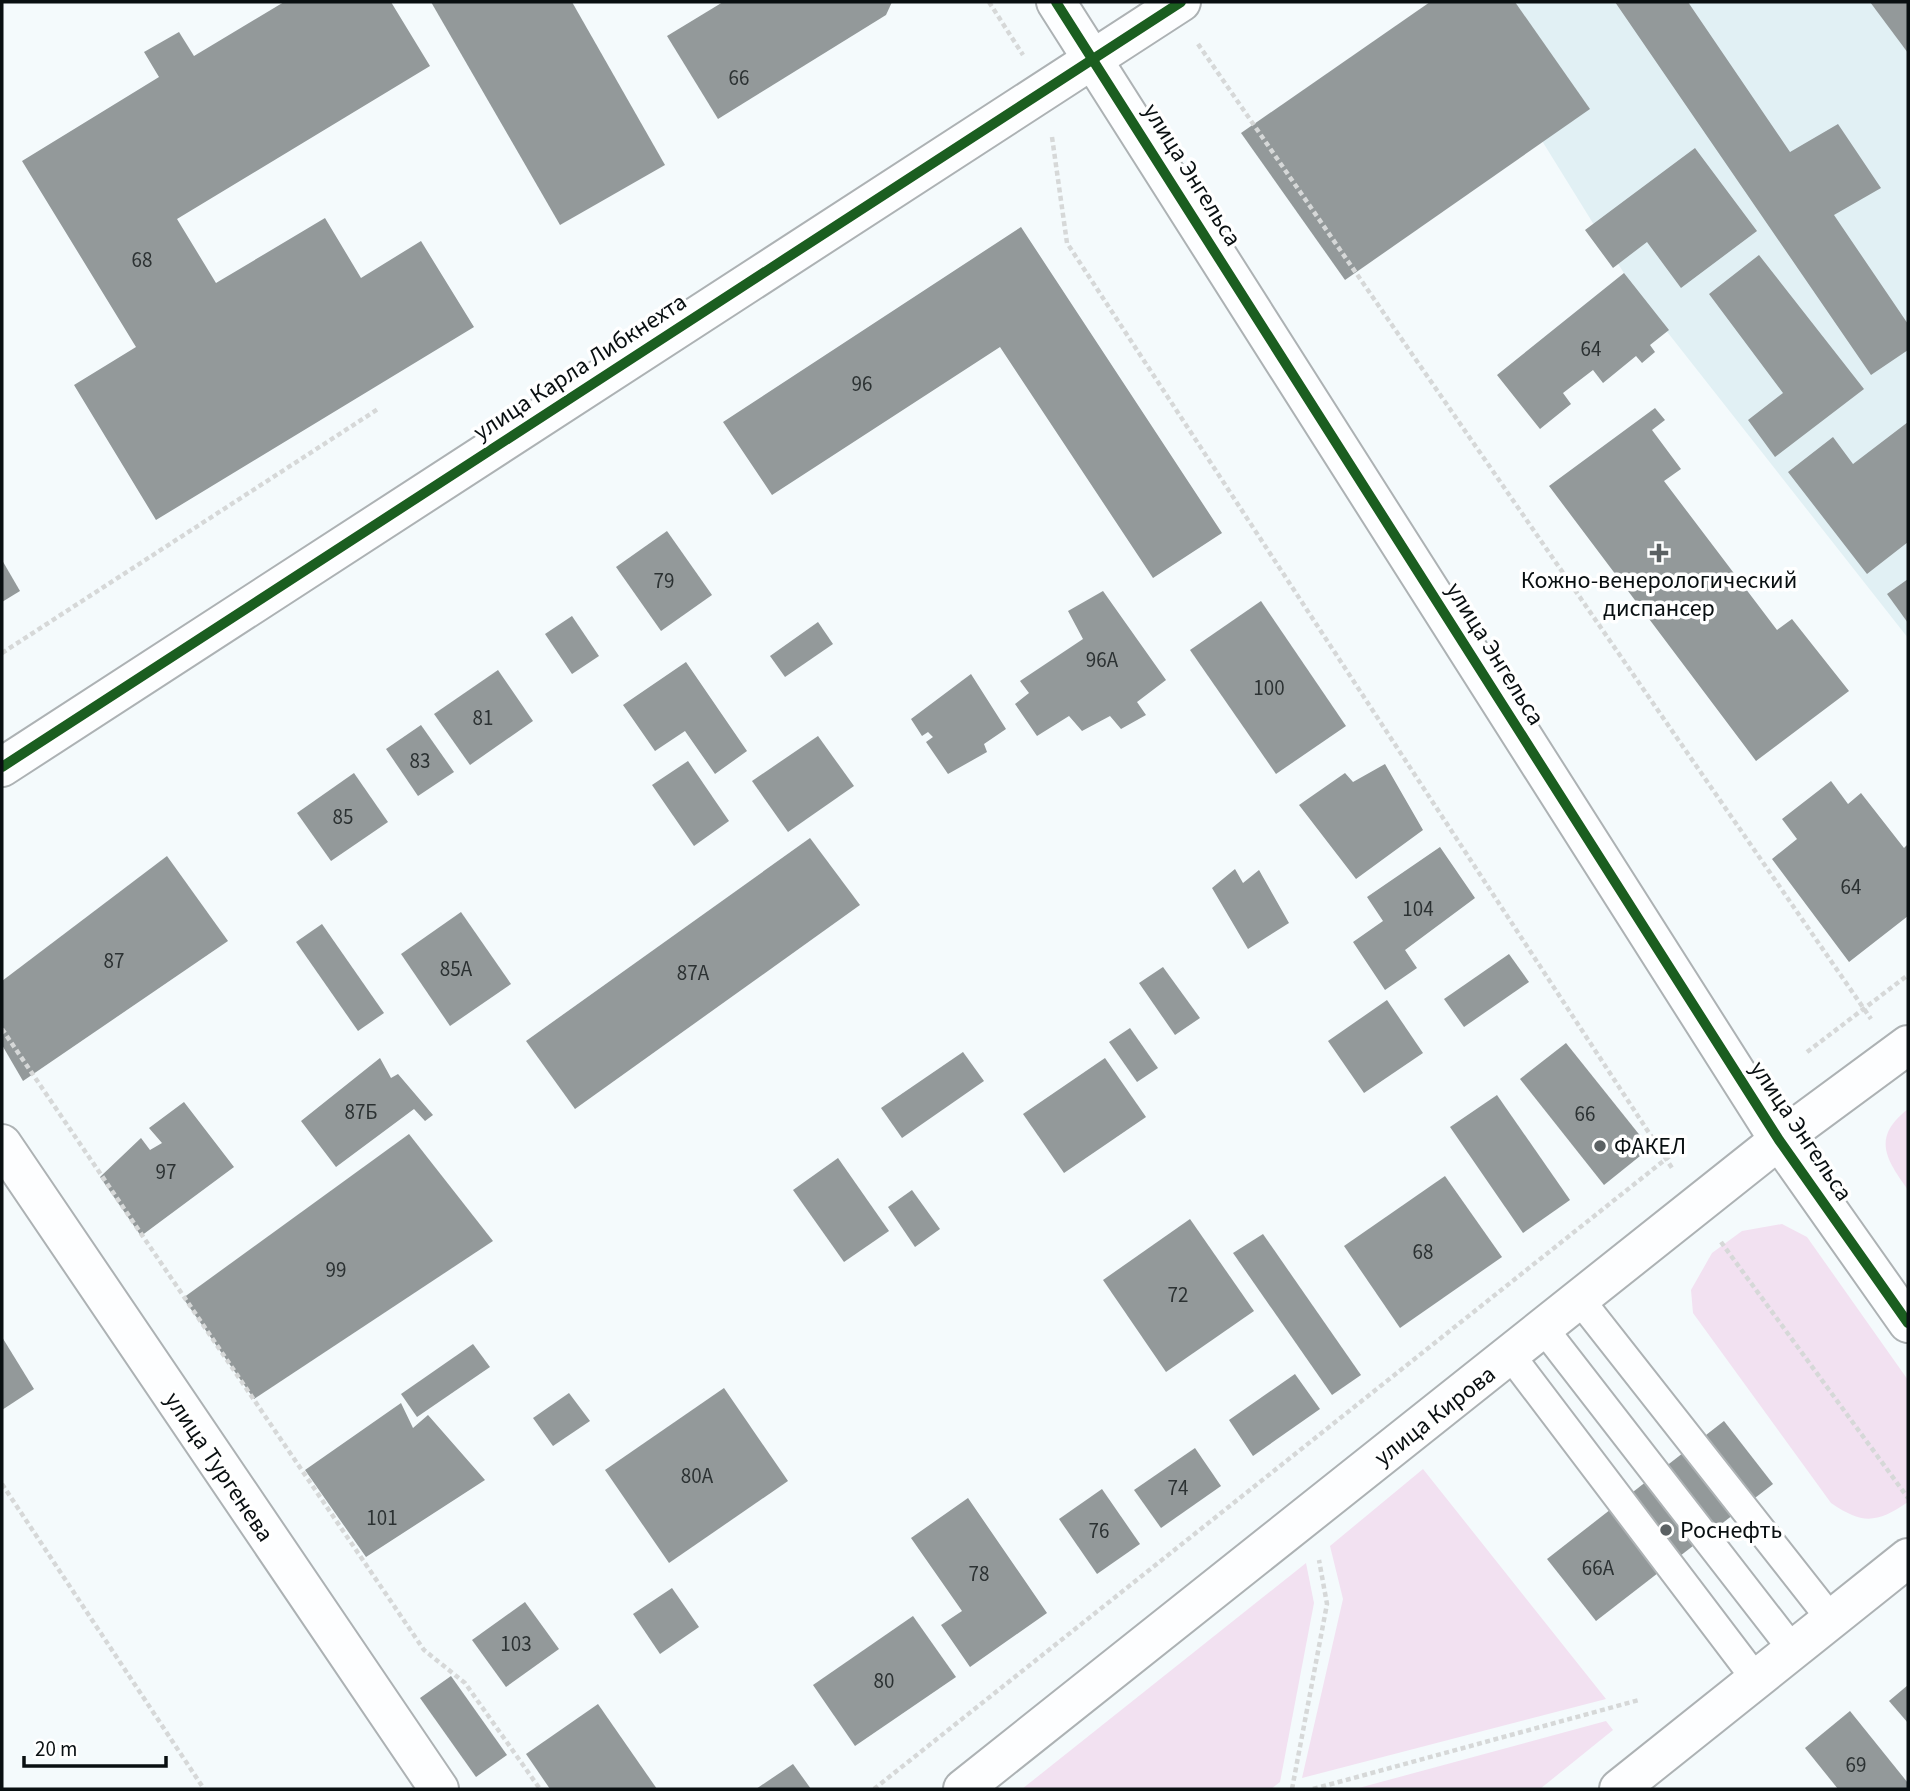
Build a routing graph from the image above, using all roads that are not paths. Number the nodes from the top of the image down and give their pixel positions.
1 (1056, 2) edge
2 (1177, 4) edge
3 (1093, 59) junction
4 (2, 767) edge
5 (1893, 1037) edge
6 (1779, 1140) junction
7 (2, 1144) edge
8 (1580, 1300) junction
9 (1908, 1323) edge
10 (1544, 1329) junction
11 (1511, 1356) junction
12 (1908, 1558) edge
13 (1831, 1619) junction
14 (1793, 1650) junction
15 (1756, 1679) junction
16 (439, 1789) edge
17 (963, 1789) edge
18 (1619, 1789) edge

1 - 3 street, улица Энгельса
2 - 3 street, улица Карла Либкнехта
3 - 4 street, улица Карла Либкнехта
3 - 6 street, улица Энгельса
5 - 6 street, улица Кирова
6 - 8 street, улица Кирова
6 - 9 street, улица Энгельса
7 - 16 street, улица Тургенева
8 - 10 street, улица Кирова
8 - 13 lane
10 - 11 street, улица Кирова
10 - 14 lane
11 - 15 lane
11 - 17 street, улица Кирова
12 - 13 street
13 - 14 street
14 - 15 street
15 - 18 street

